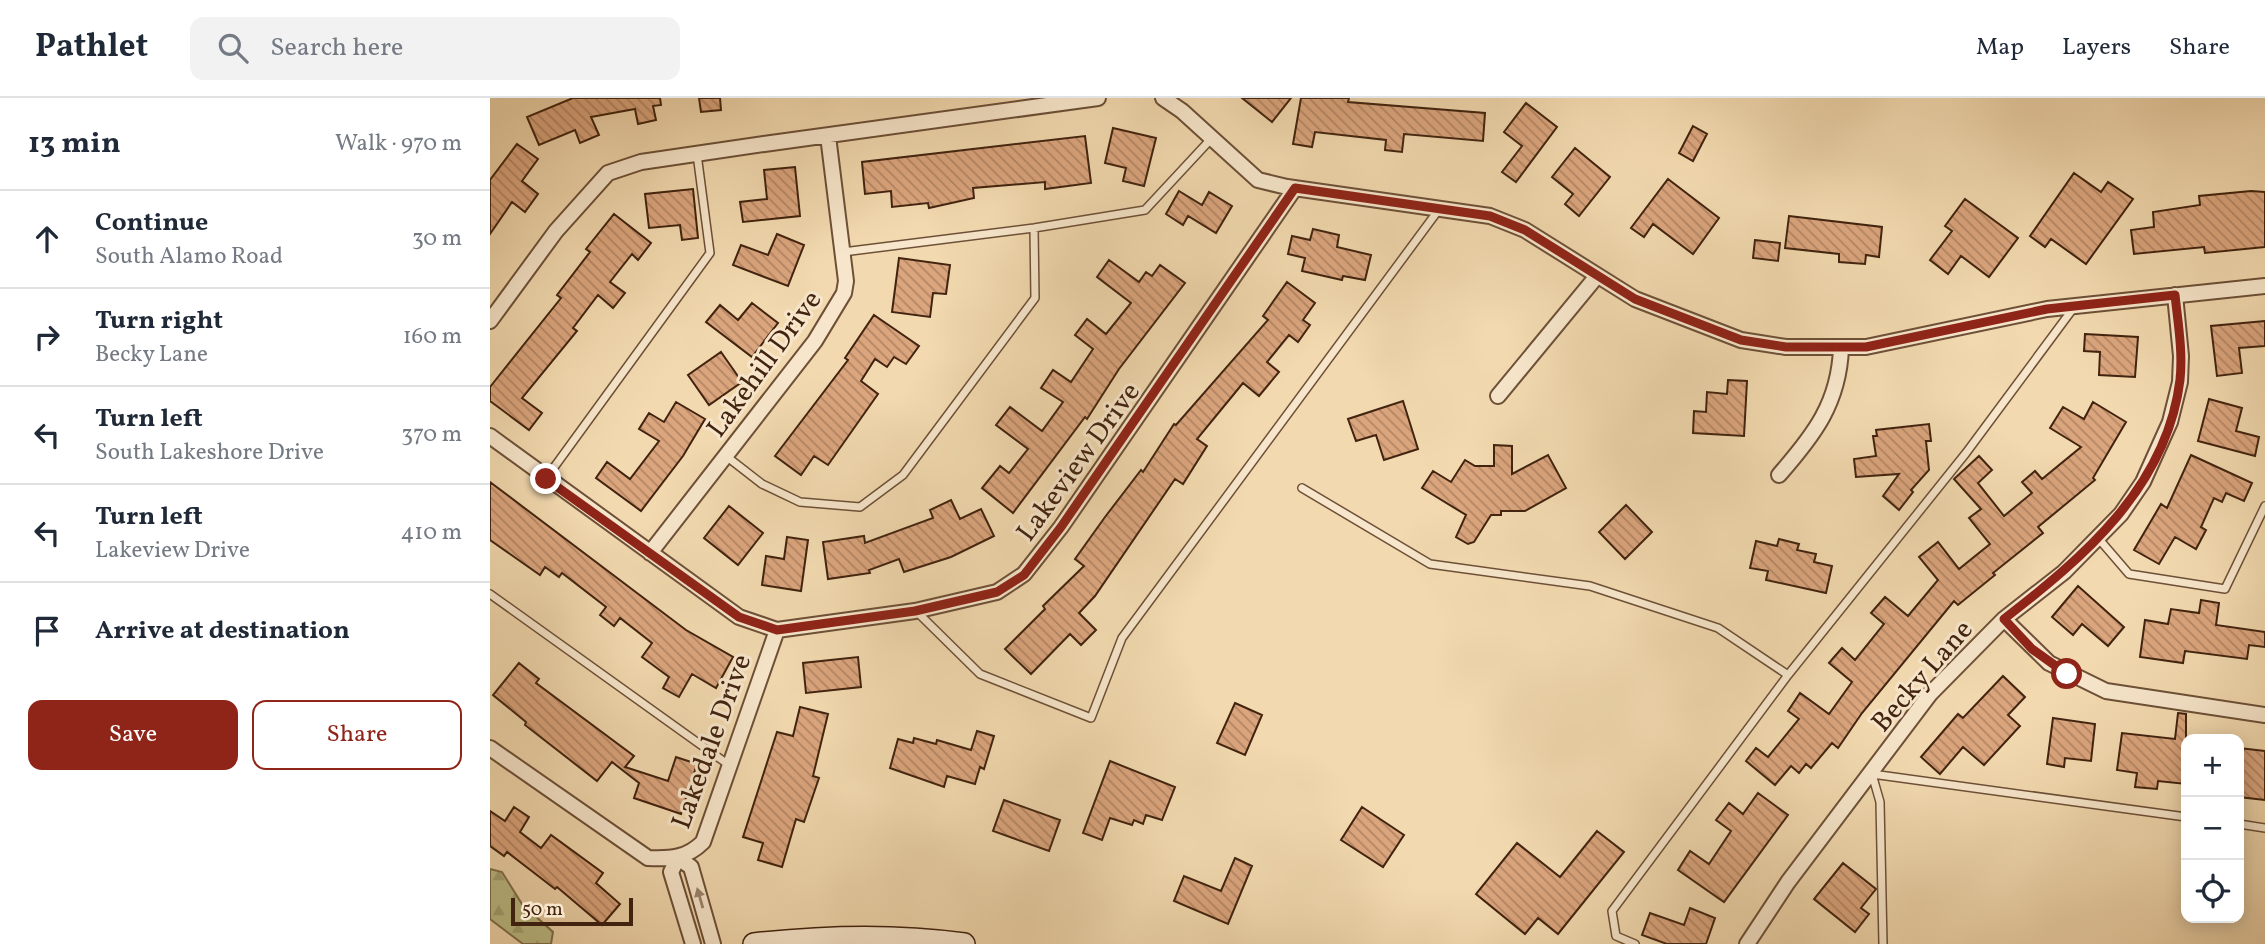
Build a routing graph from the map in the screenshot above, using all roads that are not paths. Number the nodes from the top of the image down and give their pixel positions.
1 (1098, 98) edge
2 (1163, 98) edge
3 (828, 136) junction
4 (1211, 139) junction
5 (697, 154) junction
6 (1295, 188) junction
7 (1440, 208) junction
8 (1034, 228) junction
9 (842, 252) junction
10 (1597, 276) junction
11 (2265, 286) edge
12 (2175, 295) junction
13 (2075, 306) junction
14 (490, 321) edge
15 (1841, 348) junction
16 (1498, 396) dead end
17 (490, 436) edge
18 (726, 456) junction
19 (1779, 475) dead end
20 (546, 479) junction
21 (1302, 488) dead end
22 (2265, 506) edge
23 (2098, 537) junction
24 (650, 553) junction
25 (490, 594) edge
26 (915, 611) junction
27 (2004, 619) junction
28 (777, 630) junction
29 (1788, 675) junction
30 (2265, 715) edge
31 (490, 748) edge
32 (730, 766) junction
33 (1872, 774) junction
34 (2181, 816) edge
35 (2244, 825) edge
36 (2265, 828) edge
37 (678, 858) junction
38 (937, 942) edge
39 (693, 944) edge
40 (713, 944) edge
41 (754, 944) edge
42 (964, 944) edge
43 (1636, 944) edge
44 (1747, 944) edge
45 (1883, 944) edge

1 - 3 street
2 - 4 street
3 - 5 street
3 - 9 street, Lakehill Drive
4 - 6 street
4 - 8 lane
5 - 14 street
5 - 20 lane
6 - 7 street
6 - 26 street, Lakeview Drive
7 - 10 street
7 - 26 lane
8 - 9 lane
8 - 18 lane
9 - 18 street, Lakehill Drive
10 - 15 street
10 - 16 street
11 - 12 street
12 - 13 street
12 - 23 street, Becky Lane
13 - 15 street
13 - 29 lane
15 - 19 street
17 - 20 street, Lakeview Drive
18 - 24 street, Lakehill Drive
20 - 24 street, Lakeview Drive
21 - 29 lane
22 - 23 lane
23 - 27 street, Becky Lane
24 - 28 street, Lakeview Drive
25 - 32 lane
26 - 28 street, Lakeview Drive
27 - 30 street
27 - 33 street, Becky Lane
28 - 32 street, Lakedale Drive
29 - 43 lane
31 - 37 street
32 - 37 street, Lakedale Drive
33 - 34 lane
33 - 44 street, Becky Lane
33 - 45 lane
35 - 36 lane
37 - 39 street, Lakedale Drive
40 -> 37 street, Lakedale Drive
38 - 41 main road
38 - 42 main road

